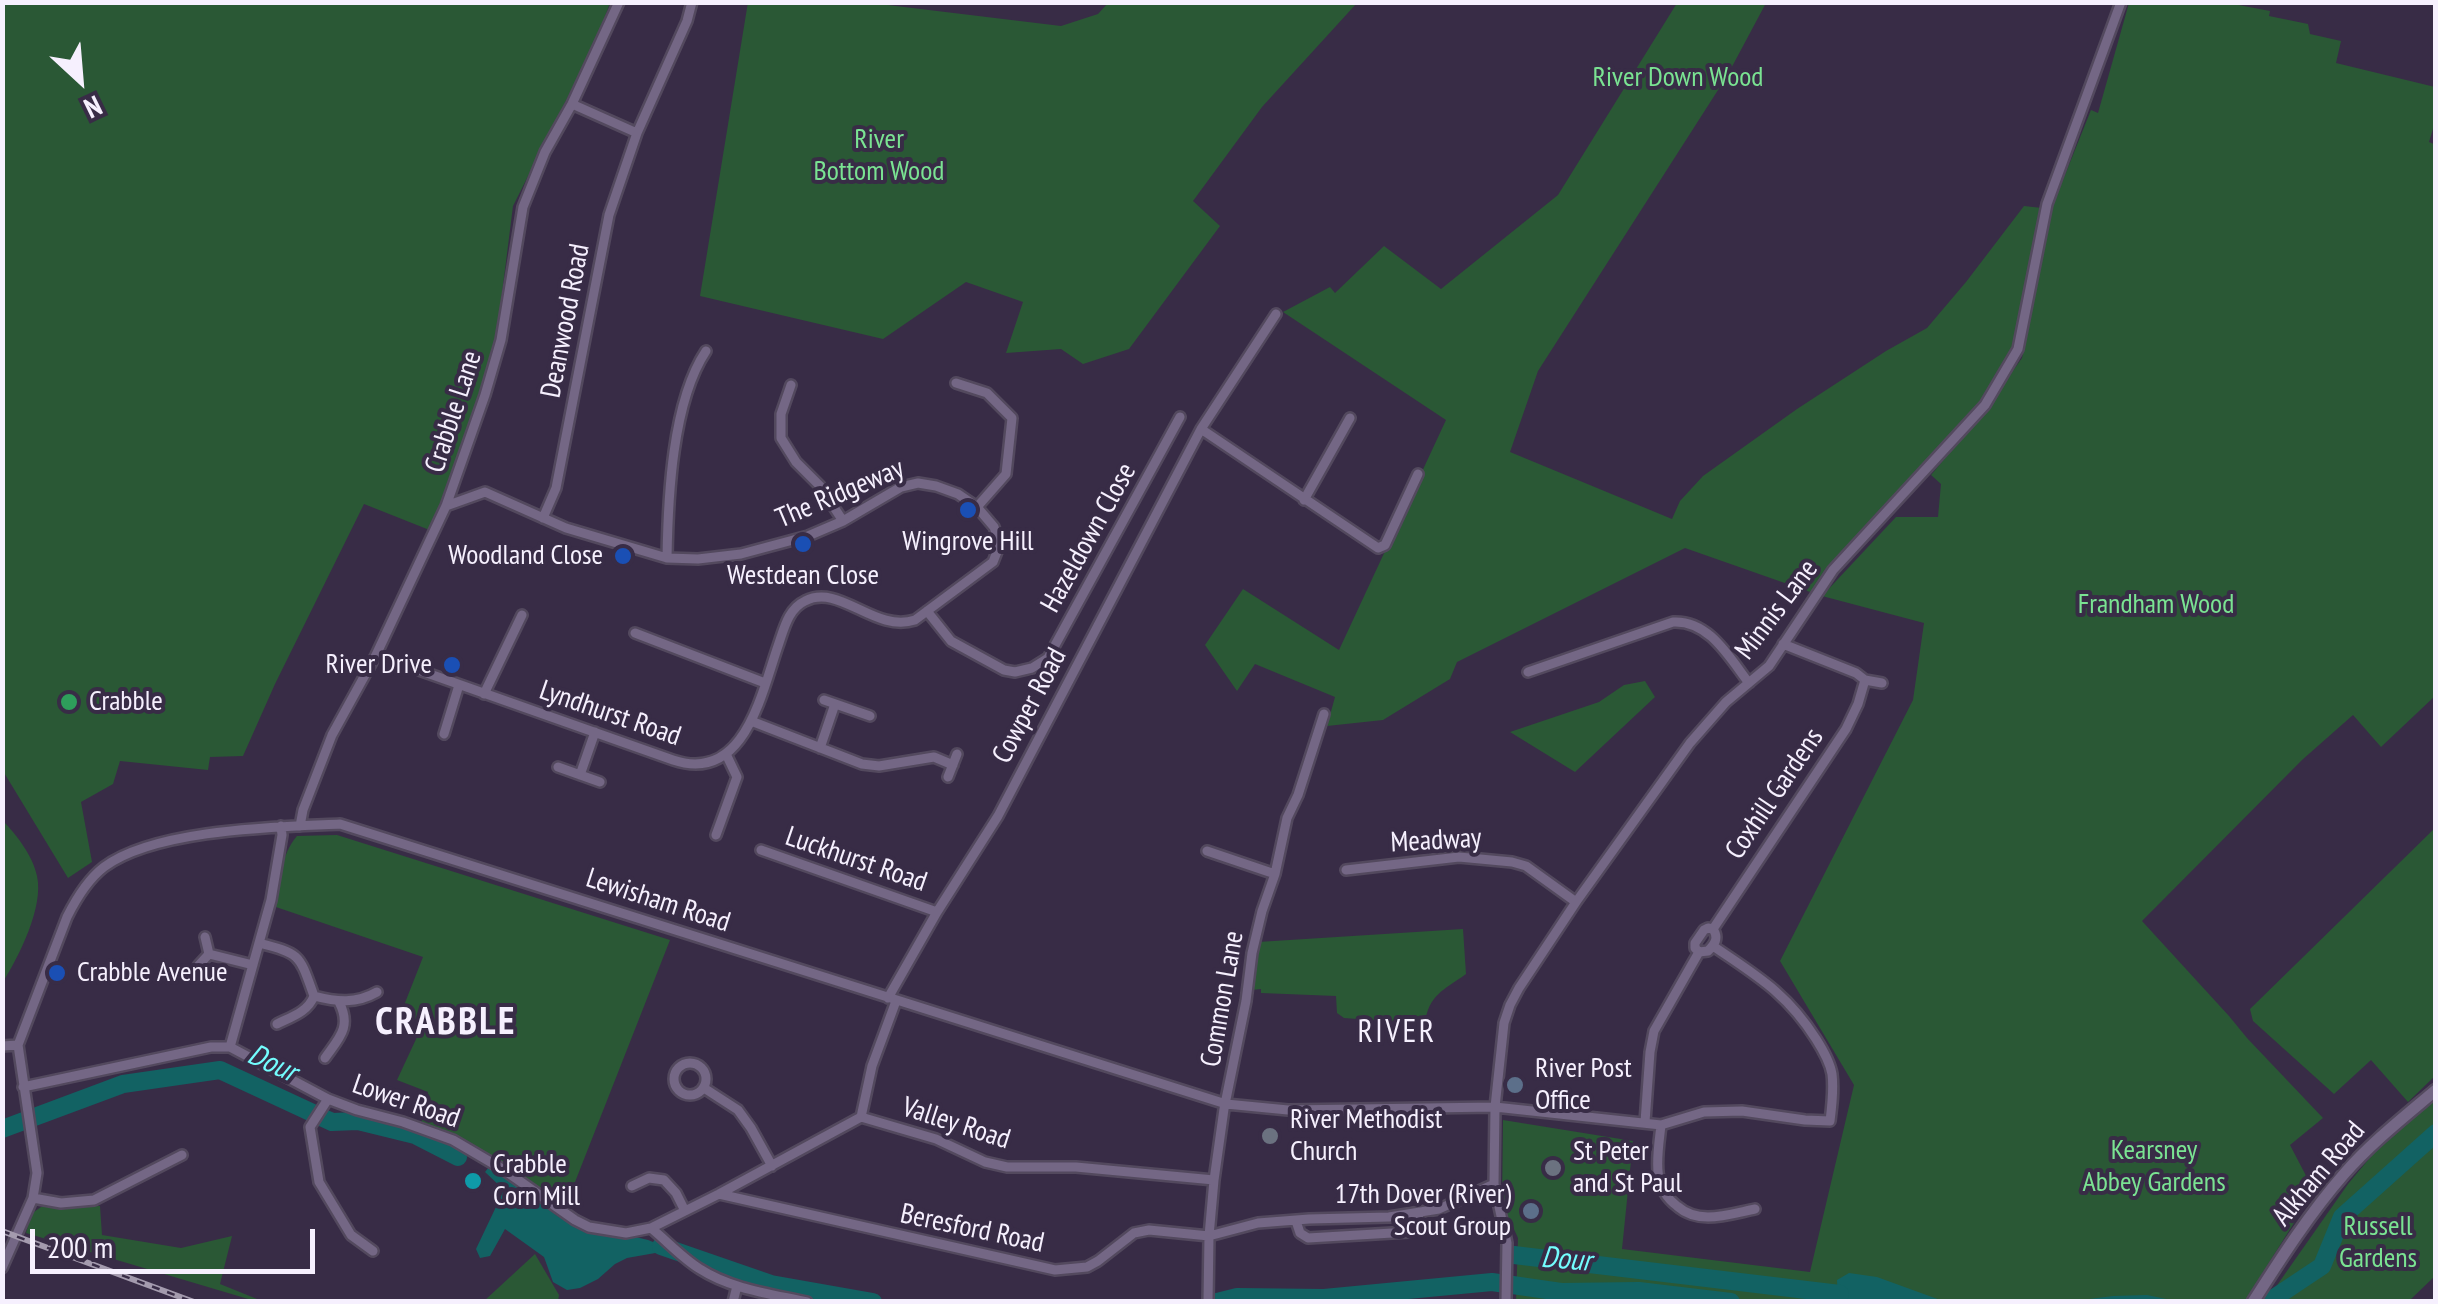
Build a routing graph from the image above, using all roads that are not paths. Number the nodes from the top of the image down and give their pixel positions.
1 (620, 2) edge
2 (692, 2) edge
3 (2121, 2) edge
4 (572, 104) junction
5 (638, 133) junction
6 (1276, 314) dead end
7 (706, 351) dead end
8 (956, 382) dead end
9 (791, 385) dead end
10 (1180, 417) dead end
11 (1350, 418) dead end
12 (1201, 429) junction
13 (1418, 474) dead end
14 (1304, 500) junction
15 (446, 506) junction
16 (977, 507) junction
17 (542, 518) junction
18 (842, 522) junction
19 (667, 558) junction
20 (927, 611) junction
21 (522, 615) dead end
22 (636, 634) dead end
23 (1783, 644) junction
24 (376, 654) junction
25 (1536, 673) dead end
26 (1865, 680) junction
27 (1749, 682) junction
28 (765, 683) junction
29 (1882, 683) dead end
30 (459, 685) junction
31 (484, 694) junction
32 (1324, 714) dead end
33 (870, 716) dead end
34 (750, 721) junction
35 (594, 732) junction
36 (444, 734) dead end
37 (820, 748) junction
38 (726, 754) junction
39 (958, 754) dead end
40 (953, 766) junction
41 (558, 767) dead end
42 (580, 775) junction
43 (948, 777) dead end
44 (600, 782) dead end
45 (281, 826) junction
46 (300, 826) junction
47 (716, 836) dead end
48 (761, 850) dead end
49 (1208, 851) dead end
50 (1346, 870) dead end
51 (1275, 874) junction
52 (1576, 902) junction
53 (937, 912) junction
54 (1714, 929) junction
55 (204, 937) dead end
56 (258, 942) junction
57 (1714, 946) junction
58 (1699, 952) junction
59 (209, 954) junction
60 (253, 965) junction
61 (198, 966) dead end
62 (377, 992) dead end
63 (314, 996) junction
64 (892, 1000) junction
65 (339, 1002) junction
66 (277, 1024) dead end
67 (18, 1045) junction
68 (2, 1046) edge
69 (230, 1047) junction
70 (325, 1058) dead end
71 (23, 1087) junction
72 (704, 1088) dead end
73 (2436, 1090) edge
74 (328, 1099) junction
75 (1226, 1104) junction
76 (1495, 1107) junction
77 (861, 1117) junction
78 (1645, 1122) junction
79 (1661, 1124) junction
80 (157, 1152) dead end
81 (182, 1155) dead end
82 (163, 1164) junction
83 (772, 1166) junction
84 (1214, 1180) junction
85 (1494, 1184) junction
86 (632, 1186) dead end
87 (719, 1194) junction
88 (32, 1198) junction
89 (1755, 1209) dead end
90 (685, 1212) junction
91 (1420, 1212) junction
92 (1296, 1221) junction
93 (651, 1228) junction
94 (1208, 1236) junction
95 (372, 1252) dead end
96 (2, 1268) edge
97 (737, 1286) junction
98 (733, 1302) edge
99 (806, 1302) edge
100 (1208, 1302) edge
101 (1506, 1302) edge
102 (2253, 1302) edge

1 - 4 street, Crabble Lane
2 - 5 street, Deanwood Road
3 - 23 street, Minnis Lane
4 - 5 street
4 - 15 street, Crabble Lane
5 - 17 street, Deanwood Road
6 - 12 street, Cowper Road
7 - 19 street
8 - 16 street
9 - 18 street
10 - 20 street, Hazeldown Close
11 - 14 street
12 - 14 street
12 - 53 street, Cowper Road
13 - 14 street
15 - 17 street, The Ridgeway
15 - 24 street, Crabble Lane
16 - 18 street, The Ridgeway
16 - 20 street
17 - 19 street, The Ridgeway
18 - 19 street, The Ridgeway
20 - 28 street
21 - 31 street
22 - 28 street
23 - 26 street
23 - 27 street, Minnis Lane
24 - 30 street, Lyndhurst Road
24 - 46 street, Crabble Lane
25 - 27 street
26 - 29 street
26 - 54 street, Coxhill Gardens
27 - 52 street, Minnis Lane
28 - 34 street
30 - 31 street, Lyndhurst Road
30 - 36 street
31 - 35 street, Lyndhurst Road
32 - 51 street, Common Lane
33 - 37 street
34 - 37 street
34 - 38 street
35 - 38 street, Lyndhurst Road
35 - 42 street
37 - 40 street
38 - 47 street
39 - 40 street
40 - 43 street
41 - 42 street
42 - 44 street
45 - 46 street, Lewisham Road
45 - 56 street
45 - 67 street, Lewisham Road
46 - 64 street, Lewisham Road
48 - 53 street, Luckhurst Road
49 - 51 street
50 - 52 street, Meadway
51 - 75 street, Common Lane
52 - 76 street, Minnis Lane
53 - 64 street, Cowper Road
54 - 57 street
54 - 58 street, Coxhill Gardens
55 - 59 street
56 - 60 street
56 - 63 street
57 - 58 street
57 - 79 street
58 - 78 street, Coxhill Gardens
59 - 60 street
59 - 61 street
60 - 69 street
62 - 65 street
63 - 65 street
63 - 66 street
64 - 75 street, Lewisham Road
64 - 77 street, Cowper Road
65 - 70 street
67 - 68 street
67 - 71 street, Lewisham Road
69 - 71 street
69 - 74 street, Lower Road
71 - 88 street, Lewisham Road
72 - 83 street
73 - 102 street, Alkham Road
74 - 93 street, Lower Road
74 - 95 street
75 - 76 street, Lewisham Road
75 - 84 street, Common Lane
76 - 78 street, Lewisham Road
76 - 85 street, Minnis Lane
77 - 83 street, Valley Road
77 - 84 street, Valley Road
78 - 79 street, Lewisham Road
79 - 89 street
80 - 82 street
81 - 82 street
82 - 88 street
83 - 87 street, Valley Road
84 - 94 street, Common Lane
85 - 91 street
85 - 101 street, Minnis Lane
86 - 90 street
87 - 90 street, Valley Road
87 - 94 street, Beresford Road
88 - 96 street
90 - 93 street, Valley Road
91 - 92 street
91 - 92 street
92 - 94 street
93 - 97 street
94 - 100 street, Common Lane
97 - 98 street
97 - 99 street

